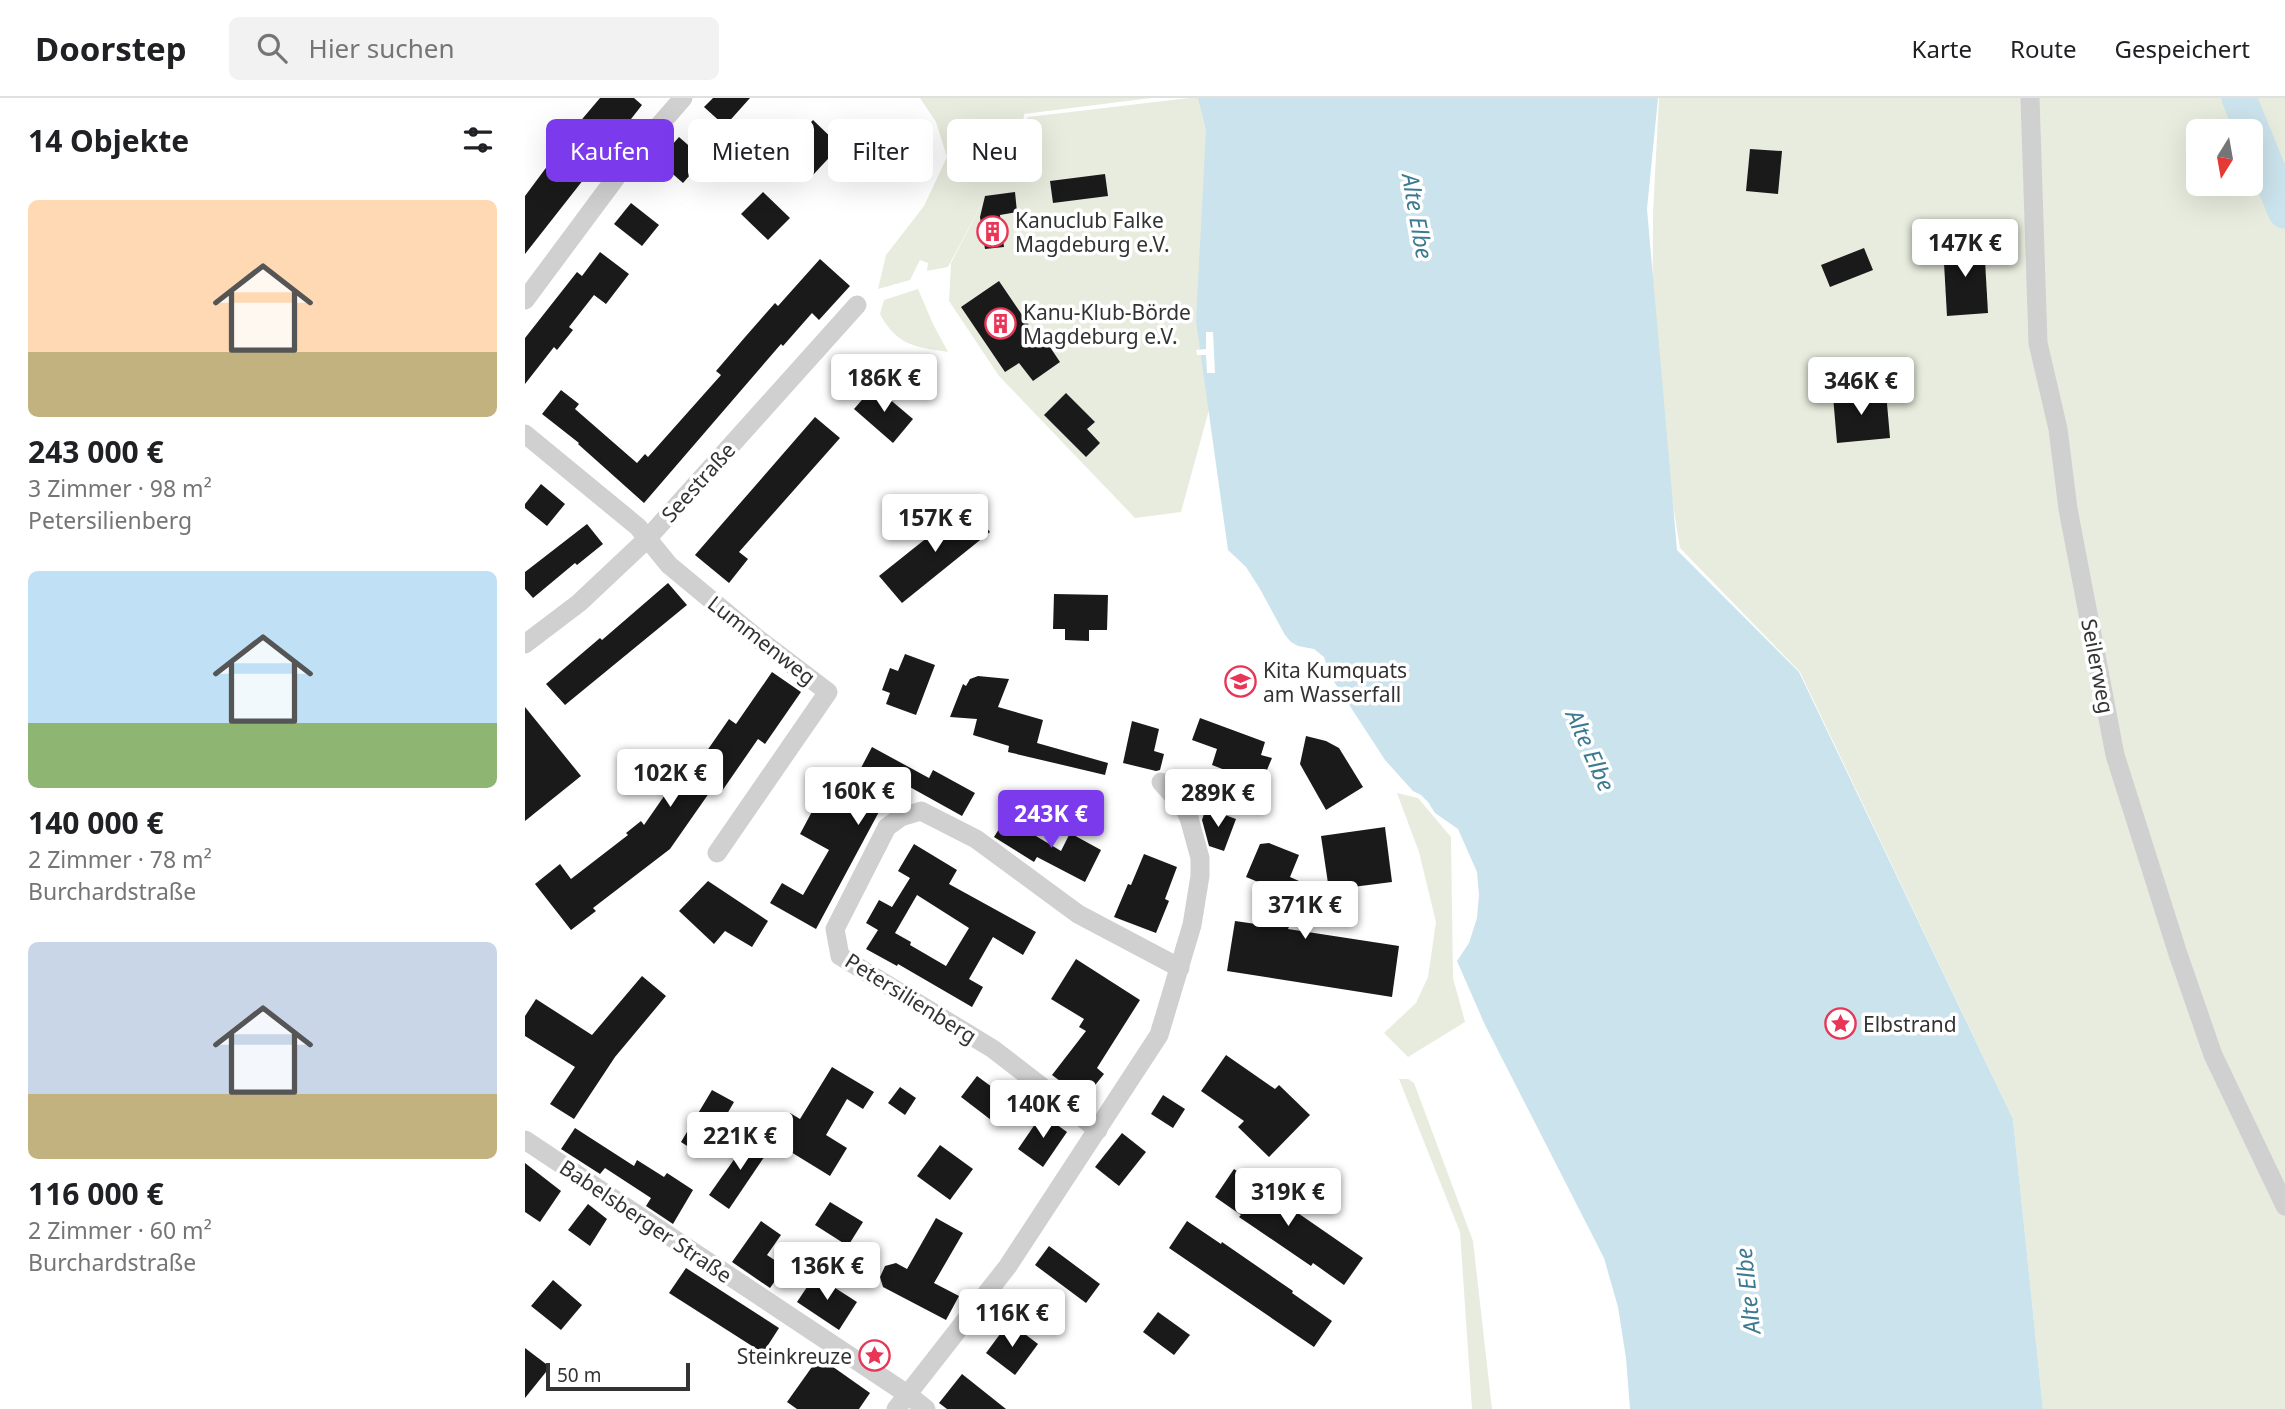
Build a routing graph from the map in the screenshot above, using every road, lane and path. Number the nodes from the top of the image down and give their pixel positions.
1 (683, 98) edge
2 (2029, 98) edge
3 (525, 300) edge
4 (857, 305) dead end
5 (525, 434) edge
6 (647, 539) junction
7 (525, 645) edge
8 (1161, 782) dead end
9 (717, 853) dead end
10 (1180, 968) junction
11 (1098, 1130) junction
12 (525, 1140) edge
13 (2285, 1206) edge
14 (902, 1401) edge
15 (926, 1409) edge

1 - 3 street
2 - 13 street, Seilerweg
4 - 6 street, Seestraße
5 - 6 street
6 - 7 street, Seestraße
6 - 9 street, Lummenweg
8 - 10 street
10 - 11 street
10 - 11 street, Petersilienberg
11 - 14 street
12 - 14 street, Babelsberger Straße
14 - 15 street, Babelsberger Straße

